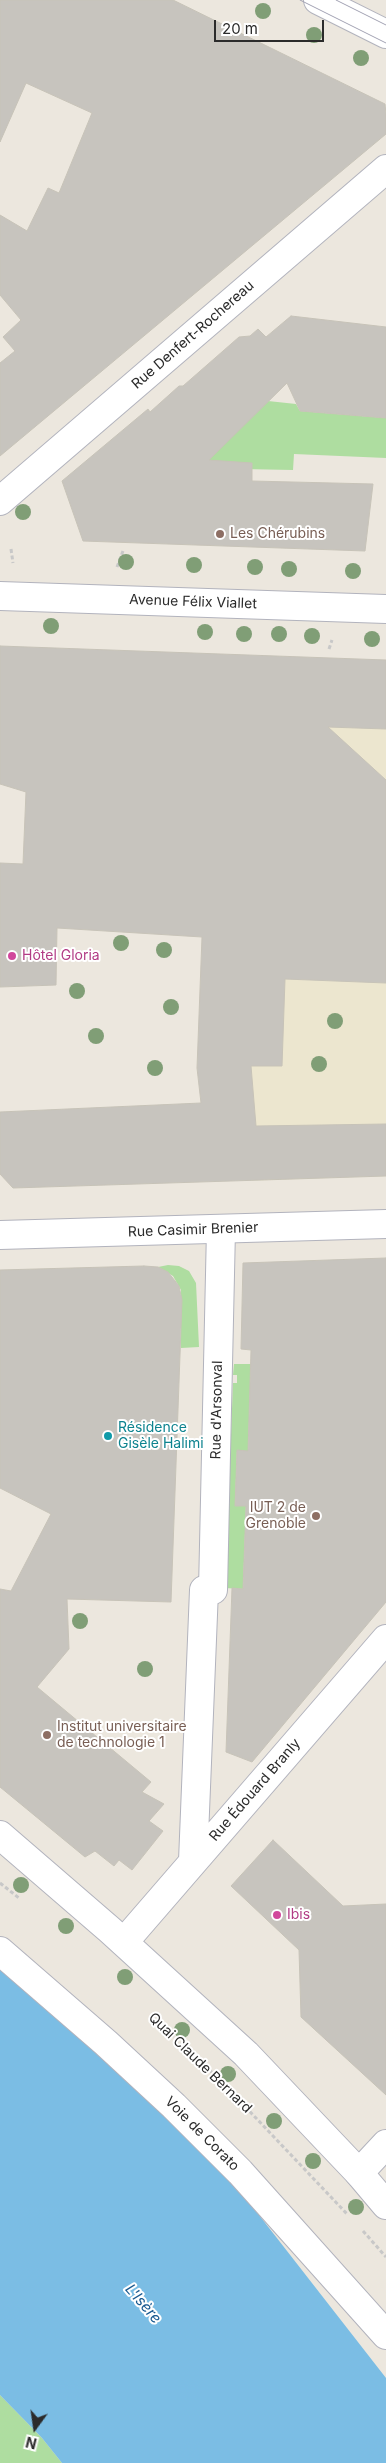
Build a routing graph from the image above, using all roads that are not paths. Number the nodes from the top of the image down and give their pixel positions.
1 (318, 0) edge
2 (386, 34) edge
3 (386, 169) edge
4 (0, 501) edge
5 (0, 596) edge
6 (386, 609) edge
7 (386, 1224) edge
8 (221, 1229) junction
9 (0, 1235) edge
10 (386, 1639) edge
11 (0, 1835) edge
12 (193, 1861) junction
13 (124, 1942) junction
14 (0, 1951) edge
15 (386, 2144) edge
16 (359, 2173) junction
17 (386, 2205) edge
18 (386, 2335) edge

1 - 2 street
3 - 4 street, Rue Denfert-Rochereau
5 - 6 street, Avenue Félix Viallet
7 - 8 street, Rue Casimir Brenier
8 - 9 street, Rue Casimir Brenier
8 - 12 street, Rue d'Arsonval
10 - 12 street, Rue Édouard Branly
11 - 13 street
12 - 13 street, Rue Édouard Branly
13 - 16 street
14 - 18 street, Voie de Corato
15 - 16 street
16 - 17 street

